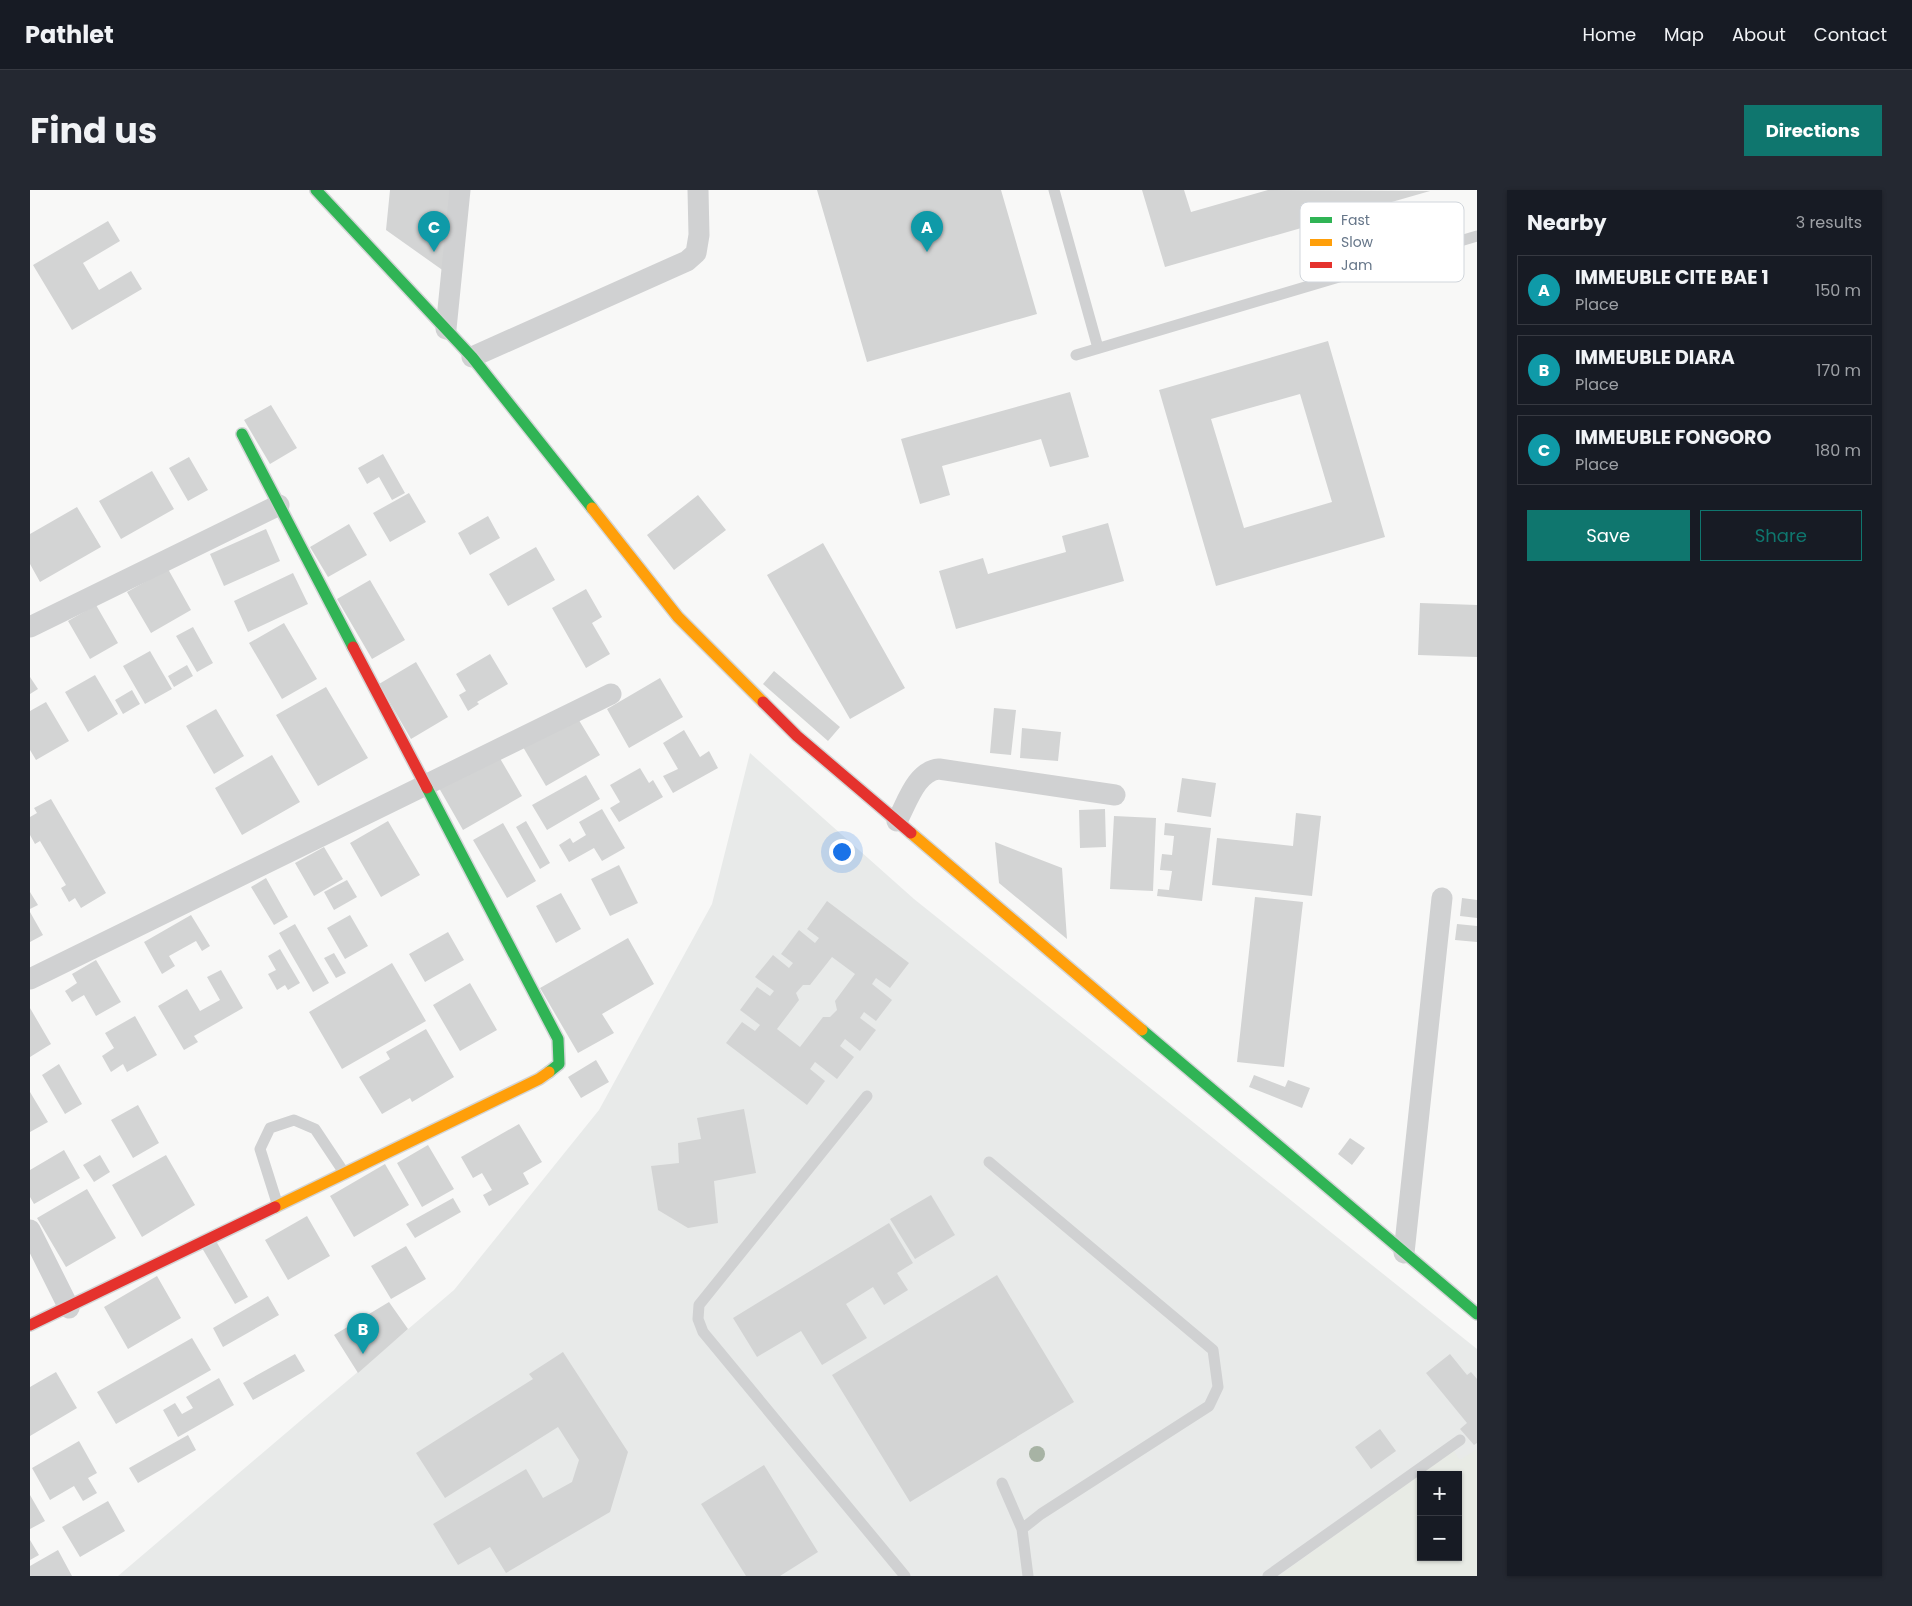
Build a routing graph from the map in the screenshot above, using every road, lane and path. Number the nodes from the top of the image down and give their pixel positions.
1 (316, 190) edge
2 (460, 190) edge
3 (698, 190) edge
4 (1054, 190) edge
5 (1477, 236) edge
6 (1464, 240) edge
7 (1321, 282) edge
8 (446, 330) junction
9 (1098, 348) junction
10 (1076, 355) dead end
11 (472, 357) junction
12 (242, 434) dead end
13 (279, 505) junction
14 (30, 627) edge
15 (611, 694) dead end
16 (425, 784) junction
17 (1115, 795) dead end
18 (897, 822) junction
19 (1442, 898) dead end
20 (30, 980) edge
21 (867, 1096) dead end
22 (989, 1162) dead end
23 (345, 1174) junction
24 (278, 1206) junction
25 (30, 1230) edge
26 (1404, 1253) junction
27 (69, 1308) junction
28 (1477, 1314) edge
29 (30, 1325) edge
30 (1460, 1440) dead end
31 (1002, 1483) dead end
32 (1022, 1529) junction
33 (905, 1576) edge
34 (1028, 1576) edge
35 (1268, 1576) edge

1 - 8 street
2 - 8 street
3 - 11 street
4 - 9 lane
5 - 6 lane
7 - 9 lane
8 - 11 street
9 - 10 lane
11 - 18 street
12 - 13 street
13 - 14 street
13 - 16 street
15 - 16 street
16 - 20 street
16 - 23 street
17 - 18 street
18 - 26 street
19 - 26 street
21 - 33 lane
22 - 32 lane
23 - 24 street
23 - 24 lane
24 - 27 street
25 - 27 street
26 - 28 street
27 - 29 street
30 - 35 lane
31 - 32 lane
32 - 34 lane

